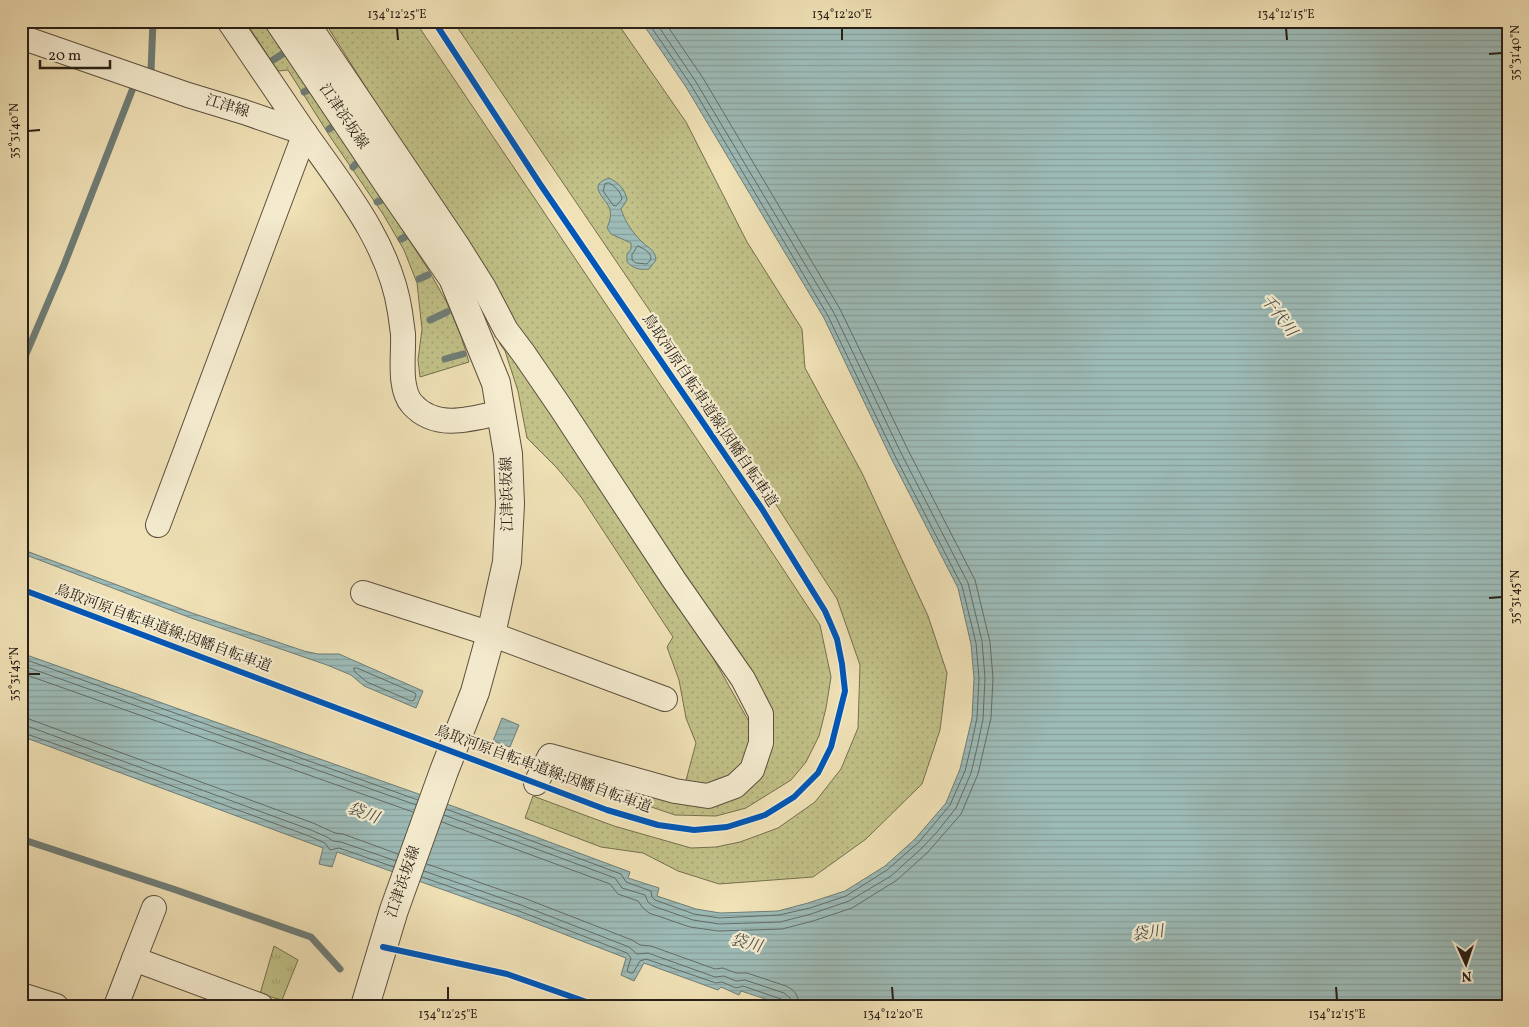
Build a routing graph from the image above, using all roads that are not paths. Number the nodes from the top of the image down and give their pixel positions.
1 (229, 21) edge
2 (279, 21) edge
3 (306, 21) edge
4 (21, 38) edge
5 (304, 133) junction
6 (502, 412) junction
7 (158, 526) dead end
8 (363, 593) dead end
9 (491, 634) junction
10 (665, 699) dead end
11 (536, 783) dead end
12 (154, 908) dead end
13 (134, 959) junction
14 (21, 995) edge
15 (56, 1006) edge
16 (116, 1006) edge
17 (261, 1006) edge
18 (365, 1006) edge

1 - 5 street
2 - 6 street, 江津浜坂線
3 - 11 street
4 - 5 street, 江津線
5 - 6 street
5 - 7 street
6 - 9 street, 江津浜坂線
8 - 9 street
9 - 10 street
9 - 18 street, 江津浜坂線
12 - 13 street
13 - 16 street
13 - 17 street
14 - 15 street

